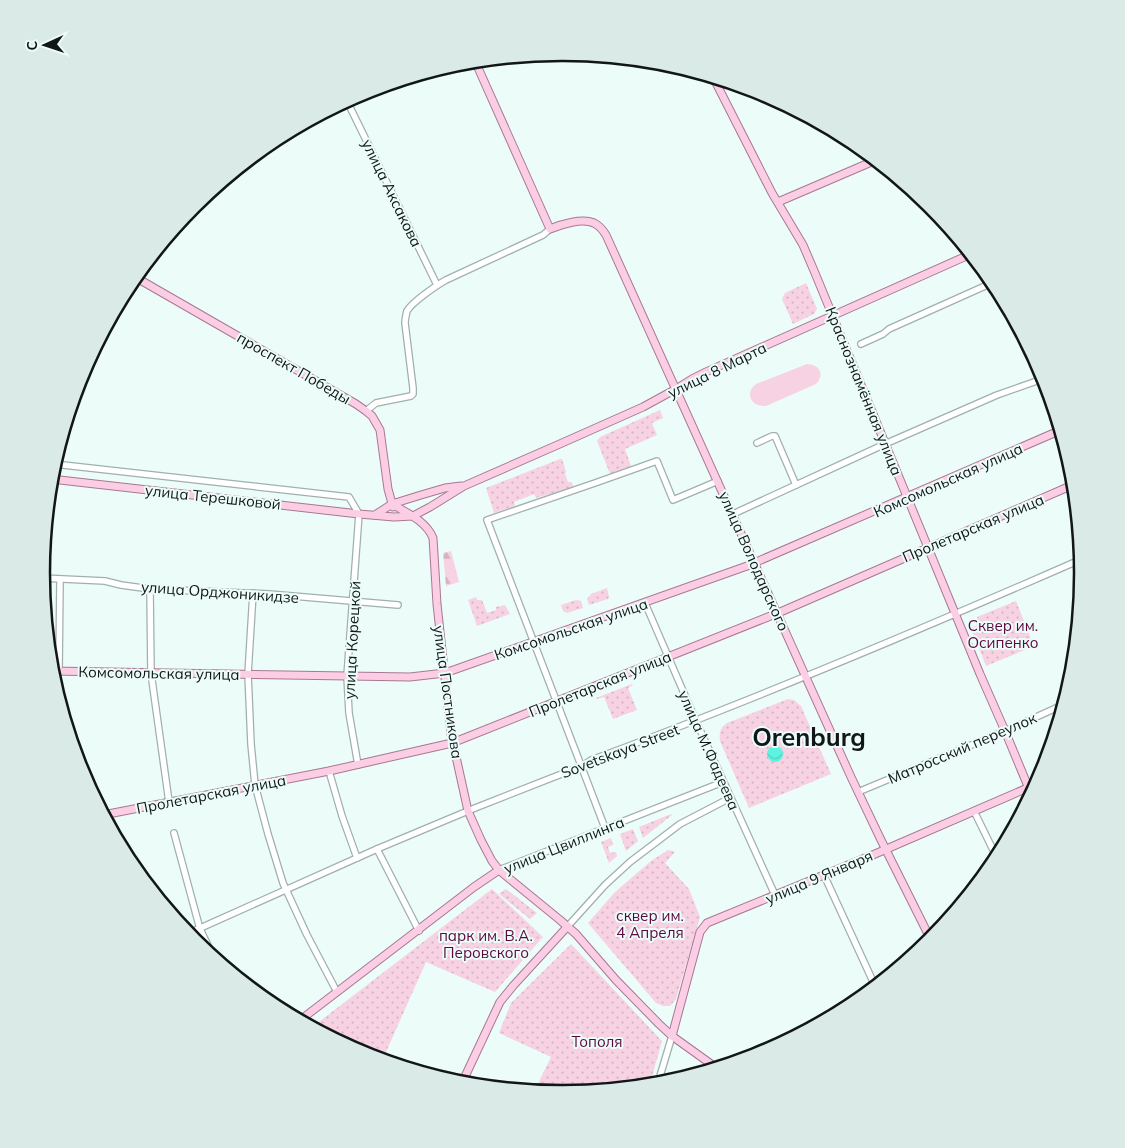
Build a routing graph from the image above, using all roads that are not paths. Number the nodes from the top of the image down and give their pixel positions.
1 (478, 69) edge
2 (717, 86) edge
3 (350, 108) edge
4 (869, 163) edge
5 (778, 202) junction
6 (550, 229) junction
7 (965, 257) edge
8 (142, 281) edge
9 (437, 285) junction
10 (986, 285) edge
11 (833, 316) junction
12 (861, 344) dead end
13 (1037, 379) edge
14 (676, 390) junction
15 (366, 411) junction
16 (1055, 432) edge
17 (757, 443) dead end
18 (885, 444) junction
19 (62, 465) edge
20 (59, 480) edge
21 (718, 481) junction
22 (796, 485) junction
23 (464, 486) junction
24 (1067, 487) edge
25 (907, 498) junction
26 (392, 504) junction
27 (359, 514) junction
28 (732, 514) junction
29 (375, 515) junction
30 (413, 516) junction
31 (394, 517) junction
32 (927, 547) junction
33 (1075, 562) edge
34 (755, 563) junction
35 (50, 579) edge
36 (60, 580) junction
37 (150, 589) junction
38 (253, 593) junction
39 (353, 602) junction
40 (645, 603) junction
41 (398, 605) dead end
42 (778, 613) junction
43 (955, 614) junction
44 (533, 642) junction
45 (56, 652) edge
46 (668, 657) junction
47 (59, 671) edge
48 (151, 673) junction
49 (445, 673) junction
50 (248, 674) junction
51 (347, 676) junction
52 (806, 677) junction
53 (556, 702) junction
54 (1058, 707) edge
55 (696, 721) junction
56 (1005, 731) junction
57 (452, 743) junction
58 (358, 765) junction
59 (582, 766) junction
60 (329, 771) junction
61 (723, 782) junction
62 (255, 785) junction
63 (1028, 787) edge
64 (1028, 789) edge
65 (858, 792) junction
66 (730, 798) junction
67 (169, 802) junction
68 (468, 810) junction
69 (974, 811) junction
70 (110, 814) edge
71 (606, 828) junction
72 (174, 833) dead end
73 (377, 849) junction
74 (886, 849) junction
75 (994, 851) edge
76 (357, 858) junction
77 (500, 870) junction
78 (824, 874) junction
79 (286, 890) junction
80 (775, 896) junction
81 (568, 926) junction
82 (200, 929) junction
83 (195, 931) edge
84 (418, 931) junction
85 (928, 933) edge
86 (207, 942) edge
87 (873, 982) edge
88 (338, 992) junction
89 (304, 1017) edge
90 (672, 1036) junction
91 (711, 1064) edge
92 (465, 1077) edge
93 (660, 1077) edge

1 - 6 main road
2 - 5 main road, Краснознамённая улица
3 - 9 street, улица Аксакова
4 - 5 main road
5 - 11 main road, Краснознамённая улица
6 - 9 street
6 - 14 main road, улица Володарского
7 - 11 main road, улица 8 Марта
8 - 15 main road, проспект Победы
9 - 15 street
10 - 12 street
11 - 14 main road, улица 8 Марта
11 - 18 main road, Краснознамённая улица
13 - 18 street
14 - 21 main road, улица Володарского
14 - 23 main road, улица 8 Марта
15 - 26 main road, проспект Победы
16 - 25 main road, Комсомольская улица
17 - 22 street
18 - 22 street
18 - 25 main road, Краснознамённая улица
19 - 27 street
20 - 27 main road, улица Терешковой
21 - 28 main road, улица Володарского
21 - 44 street
22 - 28 street
23 - 26 main road, улица 8 Марта
23 - 30 main road, улица 8 Марта
24 - 32 main road, Пролетарская улица
25 - 32 main road, Краснознамённая улица
25 - 34 main road, Комсомольская улица
26 - 29 main road
26 - 30 main road
26 - 31 main road, проспект Победы
27 - 29 main road, улица Терешковой
27 - 39 street, улица Корецкой
28 - 34 main road, улица Володарского
29 - 31 main road, улица Терешковой
30 - 31 main road, улица Терешковой
30 - 49 main road, улица Постникова
32 - 42 main road, Пролетарская улица
32 - 43 main road, Краснознамённая улица
33 - 43 street, Sovetskaya Street
34 - 40 main road, Комсомольская улица
34 - 42 main road, улица Володарского
35 - 36 street, улица Орджоникидзе
36 - 37 street, улица Орджоникидзе
36 - 45 street
37 - 38 street, улица Орджоникидзе
37 - 48 street
38 - 39 street, улица Орджоникидзе
38 - 50 street
39 - 41 street, улица Орджоникидзе
39 - 51 street, улица Корецкой
40 - 44 main road, Комсомольская улица
40 - 46 street, улица М.Фадеева
42 - 46 main road, Пролетарская улица
42 - 52 main road, улица Володарского
43 - 52 street, Sovetskaya Street
43 - 56 main road, Краснознамённая улица
44 - 49 main road, Комсомольская улица
44 - 53 street
46 - 53 main road, Пролетарская улица
46 - 55 street, улица М.Фадеева
47 - 48 main road, Комсомольская улица
48 - 50 main road, Комсомольская улица
48 - 67 street
49 - 51 main road, Комсомольская улица
49 - 57 main road, улица Постникова
50 - 51 main road, Комсомольская улица
50 - 62 street
51 - 58 street, улица Корецкой
52 - 55 street, Sovetskaya Street
52 - 65 main road, улица Володарского
53 - 57 main road, Пролетарская улица
53 - 59 street
54 - 56 street, Матросский переулок
55 - 59 street, Sovetskaya Street
55 - 61 street, улица М.Фадеева
56 - 63 main road, Краснознамённая улица
56 - 65 street, Матросский переулок
57 - 58 main road, Пролетарская улица
57 - 68 main road, улица Постникова
58 - 60 main road, Пролетарская улица
59 - 68 street, Sovetskaya Street
59 - 71 street
60 - 62 main road, Пролетарская улица
60 - 76 street
61 - 66 street, улица М.Фадеева
61 - 71 street, улица Цвиллинга
62 - 67 main road, Пролетарская улица
62 - 79 street
64 - 69 main road, улица 9 Января
65 - 74 main road, улица Володарского
66 - 80 street, улица М.Фадеева
66 - 81 street
67 - 70 main road, Пролетарская улица
68 - 73 street, Sovetskaya Street
68 - 77 main road, улица Постникова
69 - 74 main road, улица 9 Января
69 - 75 street
71 - 77 street, улица Цвиллинга
72 - 82 street
73 - 76 street, Sovetskaya Street
73 - 84 street
74 - 78 main road, улица 9 Января
74 - 85 main road, улица Володарского
76 - 79 street, Sovetskaya Street
77 - 81 main road, улица Постникова
77 - 84 main road, улица Цвиллинга
78 - 80 main road, улица 9 Января
78 - 87 street
79 - 82 street, Sovetskaya Street
79 - 88 street
80 - 90 main road, улица 9 Января
81 - 90 main road, улица Постникова
81 - 92 main road
82 - 83 street, Sovetskaya Street
82 - 86 street
84 - 88 main road, улица Цвиллинга
88 - 89 main road, улица Цвиллинга
90 - 91 main road, улица Постникова
90 - 93 street

